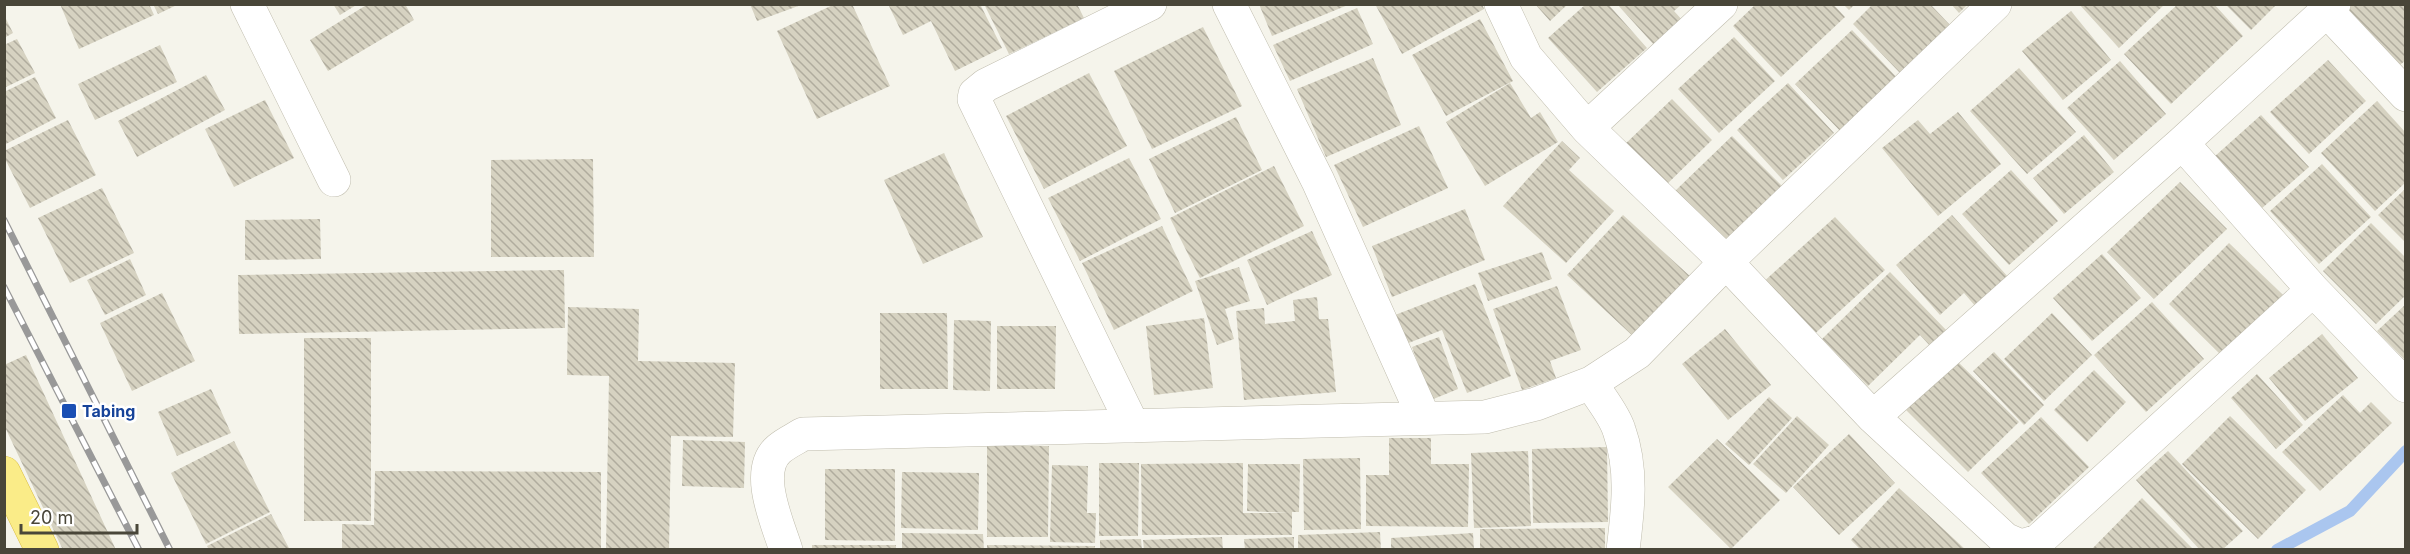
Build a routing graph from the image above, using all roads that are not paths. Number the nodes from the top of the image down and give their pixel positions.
1 (247, 4) edge
2 (1150, 4) edge
3 (1228, 4) edge
4 (1501, 4) edge
5 (1721, 4) edge
6 (1995, 4) edge
7 (2331, 8) edge
8 (2406, 95) edge
9 (1587, 128) junction
10 (2182, 143) junction
11 (334, 180) dead end
12 (1726, 262) junction
13 (2313, 290) junction
14 (1591, 383) junction
15 (2406, 386) edge
16 (1873, 417) junction
17 (1424, 418) junction
18 (1133, 426) junction
19 (4, 474) edge
20 (42, 549) edge
21 (786, 549) edge
22 (1623, 549) edge

1 - 11 street
2 - 18 street
3 - 17 street
4 - 9 street
5 - 9 street
6 - 12 street
7 - 8 street
7 - 10 street
9 - 12 street
10 - 13 street
10 - 16 street
12 - 14 street
12 - 16 street
13 - 15 street
13 - 16 street
14 - 17 street
14 - 22 street
17 - 18 street
18 - 21 street
19 - 20 highway

